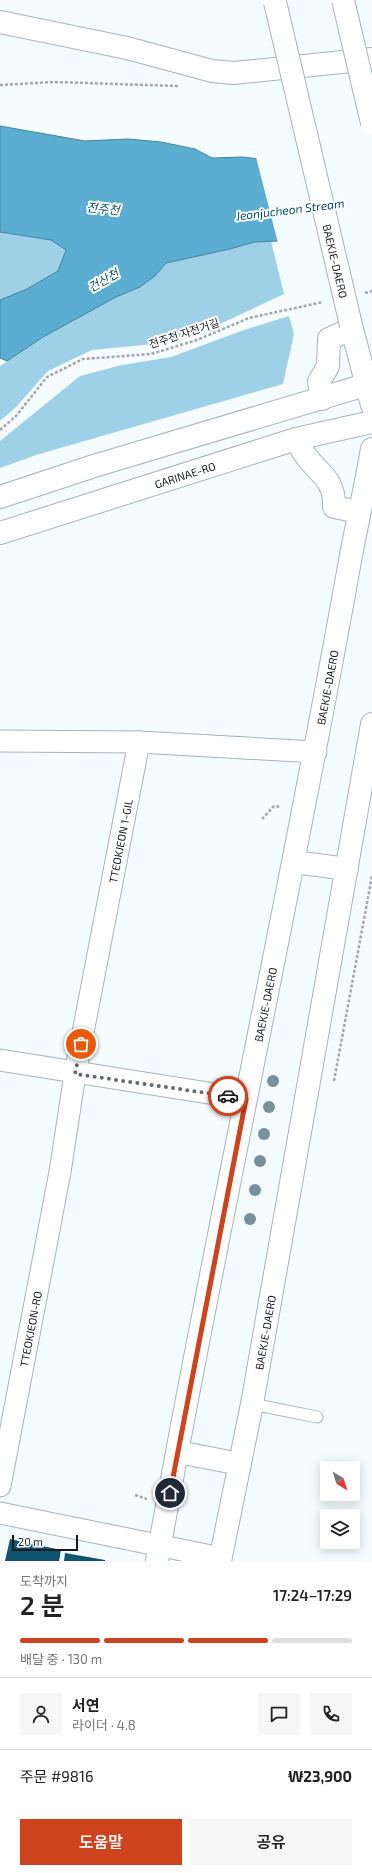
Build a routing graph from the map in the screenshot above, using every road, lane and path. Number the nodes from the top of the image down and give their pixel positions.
1 (343, 0) edge
2 (274, 1) edge
3 (0, 22) edge
4 (372, 59) edge
5 (372, 123) edge
6 (372, 291) edge
7 (364, 293) dead end
8 (326, 301) dead end
9 (351, 327) junction
10 (369, 384) edge
11 (322, 399) junction
12 (372, 405) edge
13 (372, 422) edge
14 (0, 430) edge
15 (296, 439) junction
16 (372, 449) edge
17 (0, 498) edge
18 (359, 512) junction
19 (0, 532) edge
20 (371, 735) edge
21 (0, 741) edge
22 (139, 742) junction
23 (316, 752) junction
24 (294, 862) junction
25 (347, 869) junction
26 (0, 1060) edge
27 (75, 1074) junction
28 (246, 1099) junction
29 (252, 1404) junction
30 (317, 1417) dead end
31 (178, 1452) junction
32 (240, 1464) junction
33 (0, 1486) edge
34 (0, 1513) edge
35 (159, 1553) edge
36 (220, 1559) edge

1 - 5 street, bridge
2 - 9 street, BAEKJE-DAERO, bridge
3 - 4 street
6 - 7 path
8 - 14 path, 전주천 자전거길
9 - 10 street, BAEKJE-DAERO
9 - 11 street
10 - 11 street
10 - 12 street, BAEKJE-DAERO
11 - 17 street
13 - 15 street, GARINAE-RO
15 - 18 street
15 - 19 street, GARINAE-RO
16 - 18 street, BAEKJE-DAERO
18 - 23 street, BAEKJE-DAERO
20 - 25 street, BAEKJE-DAERO
21 - 22 street
22 - 23 street
22 - 27 street, TTEOKJEON 1-GIL
23 - 24 street, BAEKJE-DAERO
24 - 25 street
24 - 28 street, BAEKJE-DAERO
25 - 29 street, BAEKJE-DAERO
26 - 27 street
27 - 28 street
27 - 33 street, TTEOKJEON-RO
28 - 31 street, BAEKJE-DAERO
29 - 30 lane
29 - 32 street, BAEKJE-DAERO
31 - 32 street
31 - 35 street, BAEKJE-DAERO
32 - 36 street, BAEKJE-DAERO
34 - 35 street
35 - 36 street

